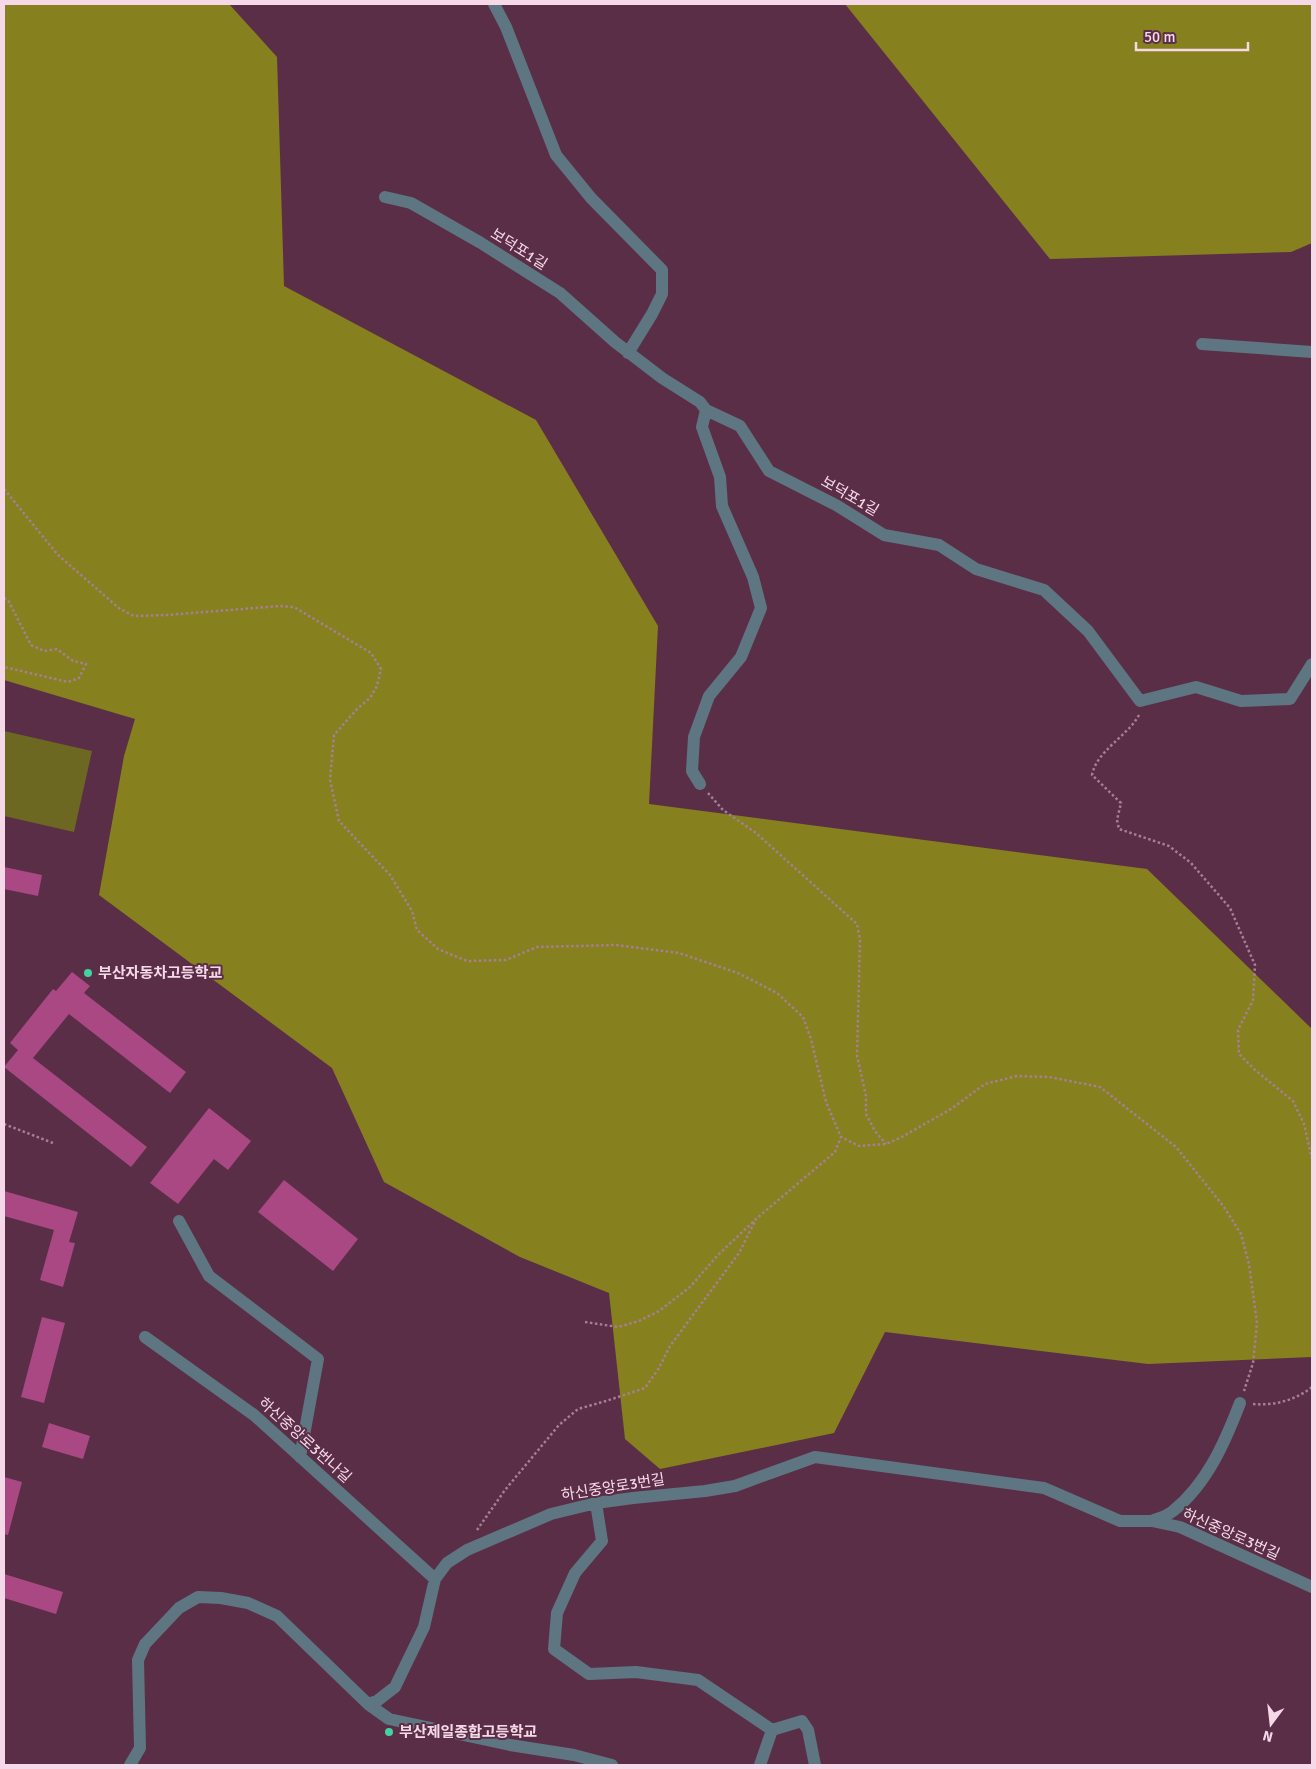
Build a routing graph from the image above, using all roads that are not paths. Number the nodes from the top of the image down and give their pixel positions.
1 (494, 4) edge
2 (385, 197) dead end
3 (1202, 344) dead end
4 (1312, 352) edge
5 (628, 353) junction
6 (706, 410) junction
7 (1312, 664) edge
8 (700, 784) road end
9 (179, 1221) dead end
10 (145, 1337) dead end
11 (1240, 1403) road end
12 (300, 1457) junction
13 (596, 1503) junction
14 (1152, 1521) junction
15 (435, 1579) junction
16 (1312, 1587) edge
17 (368, 1704) junction
18 (772, 1730) junction
19 (130, 1765) edge
20 (612, 1765) edge
21 (760, 1765) edge
22 (815, 1765) edge

1 - 5 street
2 - 5 street, 보덕포1길
3 - 4 street
5 - 6 street, 보덕포1길
6 - 7 street, 보덕포1길
6 - 8 street
9 - 12 street
10 - 12 street, 하신중앙로3번나길
11 - 14 street
12 - 15 street, 하신중앙로3번나길
13 - 14 street, 하신중앙로3번길
13 - 15 street, 하신중앙로3번길
13 - 18 street
14 - 16 street, 하신중앙로3번길
15 - 17 street, 하신중앙로3번길
17 - 19 street
17 - 20 street
18 - 21 street
18 - 22 street

